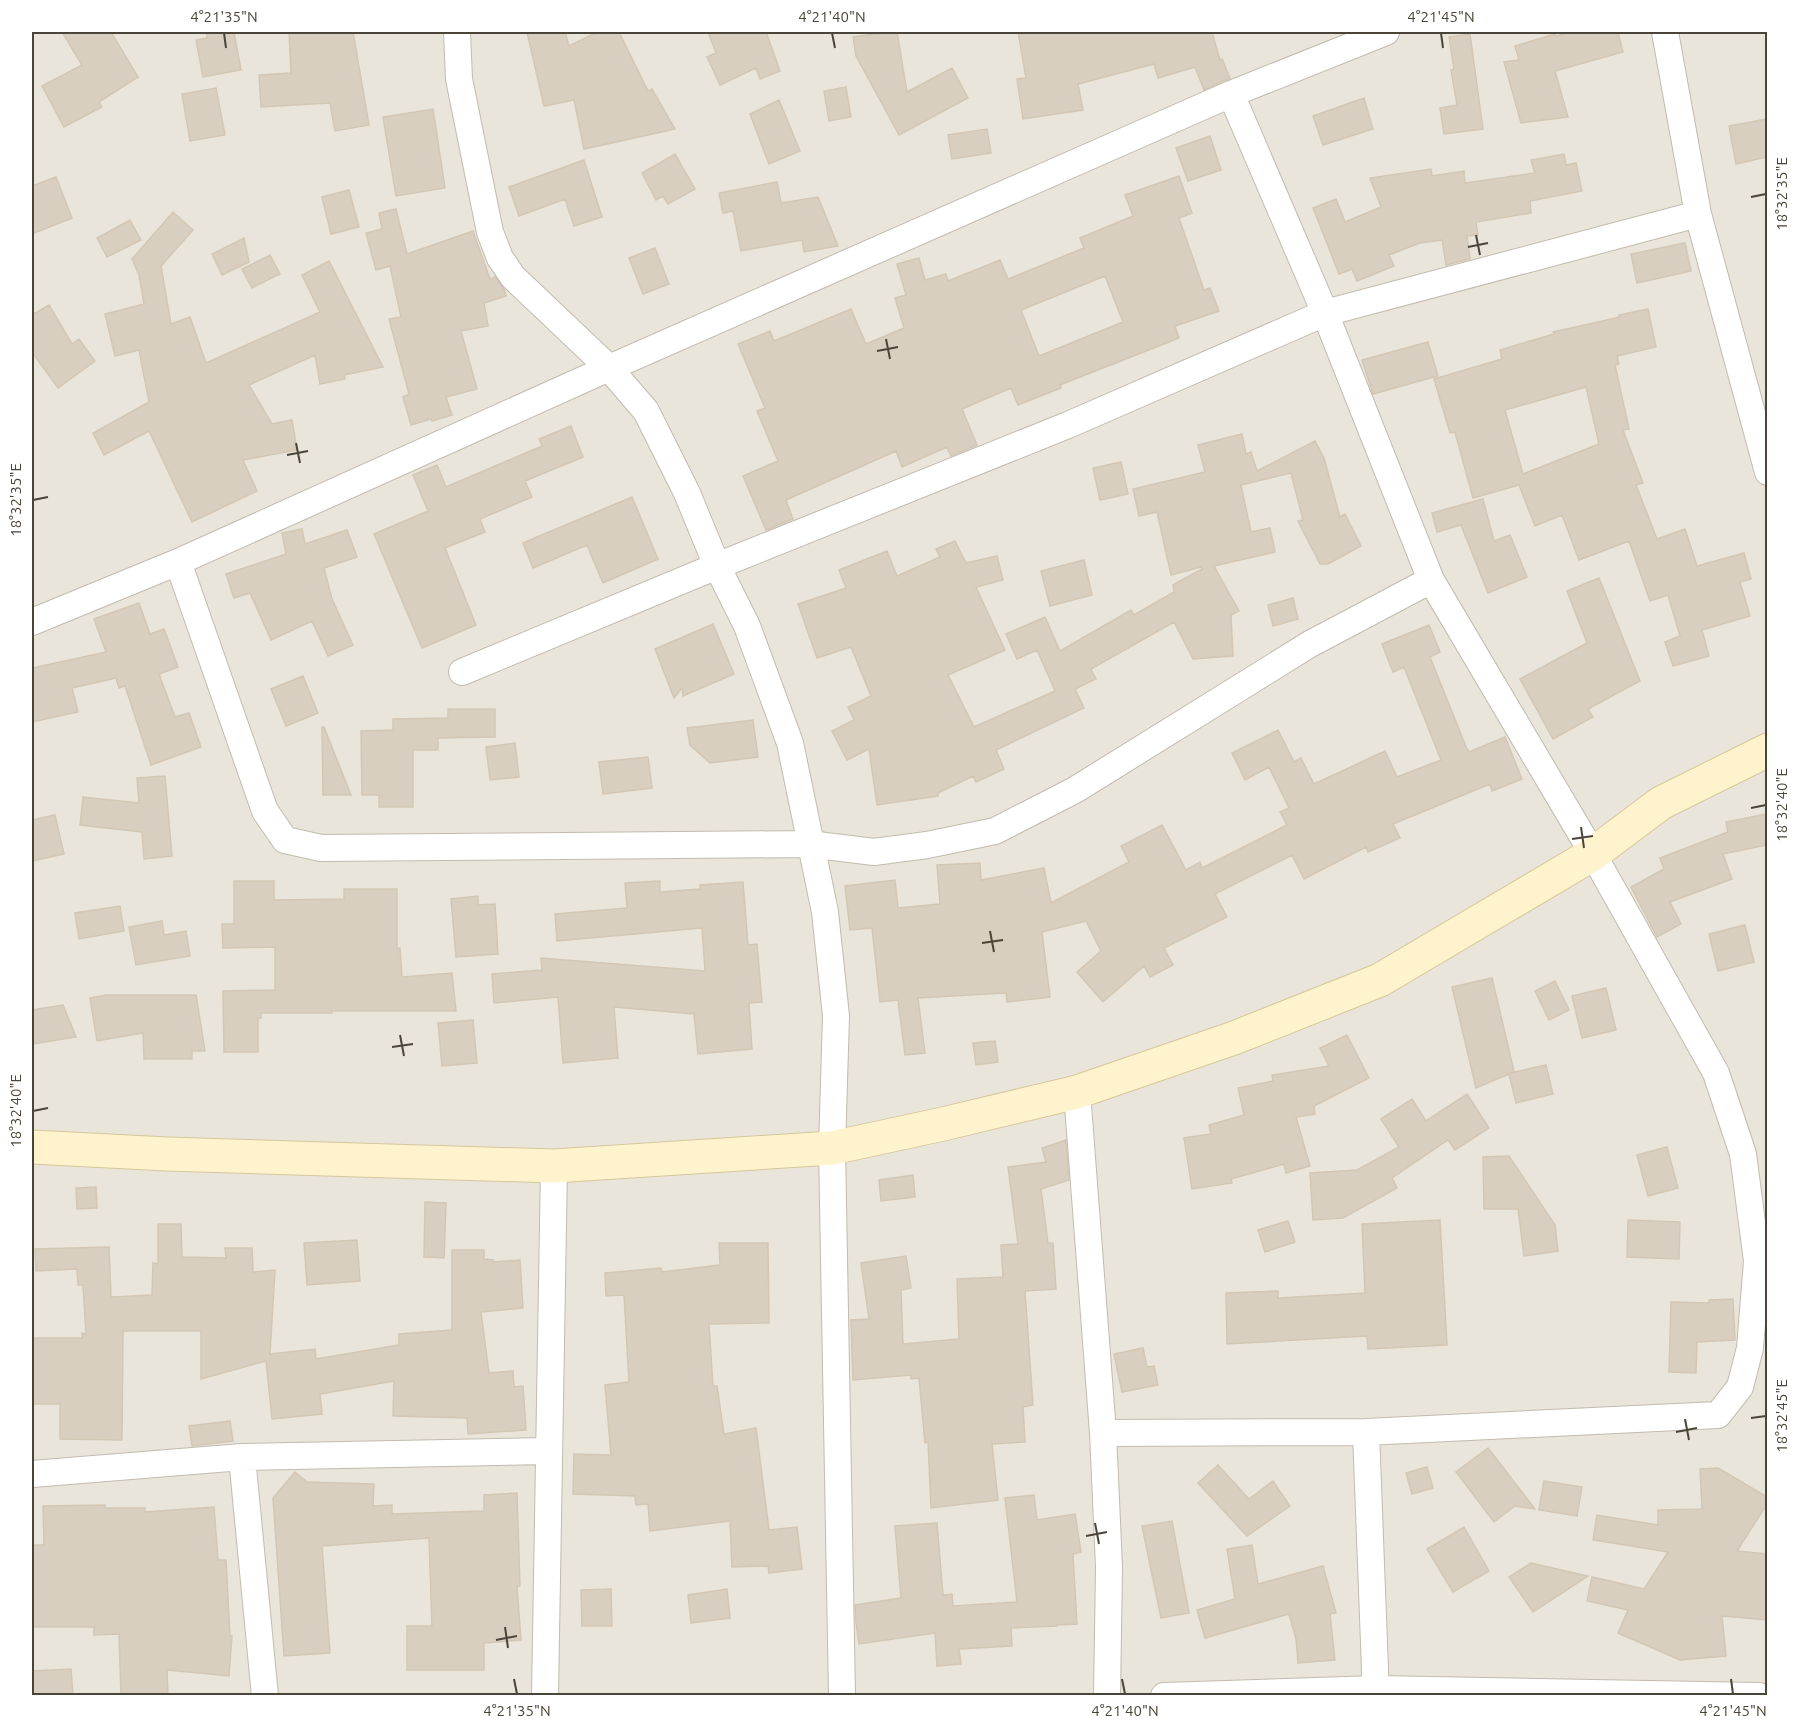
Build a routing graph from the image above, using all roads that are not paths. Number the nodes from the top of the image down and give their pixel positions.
1 (458, 32) edge
2 (1386, 32) edge
3 (1665, 32) edge
4 (1231, 94) junction
5 (1698, 214) junction
6 (1325, 314) junction
7 (609, 368) junction
8 (1767, 472) edge
9 (178, 562) junction
10 (717, 566) junction
11 (1431, 580) junction
12 (32, 622) edge
13 (462, 672) dead end
14 (1767, 750) edge
15 (809, 844) junction
16 (1593, 854) junction
17 (1077, 1092) junction
18 (32, 1147) edge
19 (832, 1148) junction
20 (554, 1166) junction
21 (1366, 1432) junction
22 (1103, 1433) junction
23 (549, 1451) junction
24 (242, 1457) junction
25 (32, 1474) edge
26 (1376, 1692) edge
27 (265, 1695) edge
28 (545, 1695) edge
29 (842, 1695) edge
30 (1107, 1695) edge
31 (1164, 1695) edge
32 (1759, 1695) edge

1 - 7 street
2 - 4 street
3 - 5 street
4 - 6 street
4 - 7 street
5 - 6 street
5 - 8 street
6 - 10 street
6 - 11 street
7 - 9 street
7 - 10 street
9 - 12 street
9 - 15 street
10 - 13 street
10 - 15 street
11 - 15 street
11 - 16 street
14 - 16 street
15 - 19 street
16 - 17 street
16 - 21 street
17 - 19 street
17 - 22 street
18 - 20 street
19 - 20 street
19 - 29 street
20 - 23 street
21 - 22 street
21 - 26 street
22 - 30 street
23 - 24 street
23 - 28 street
24 - 25 street
24 - 27 street
26 - 31 street
26 - 32 street

